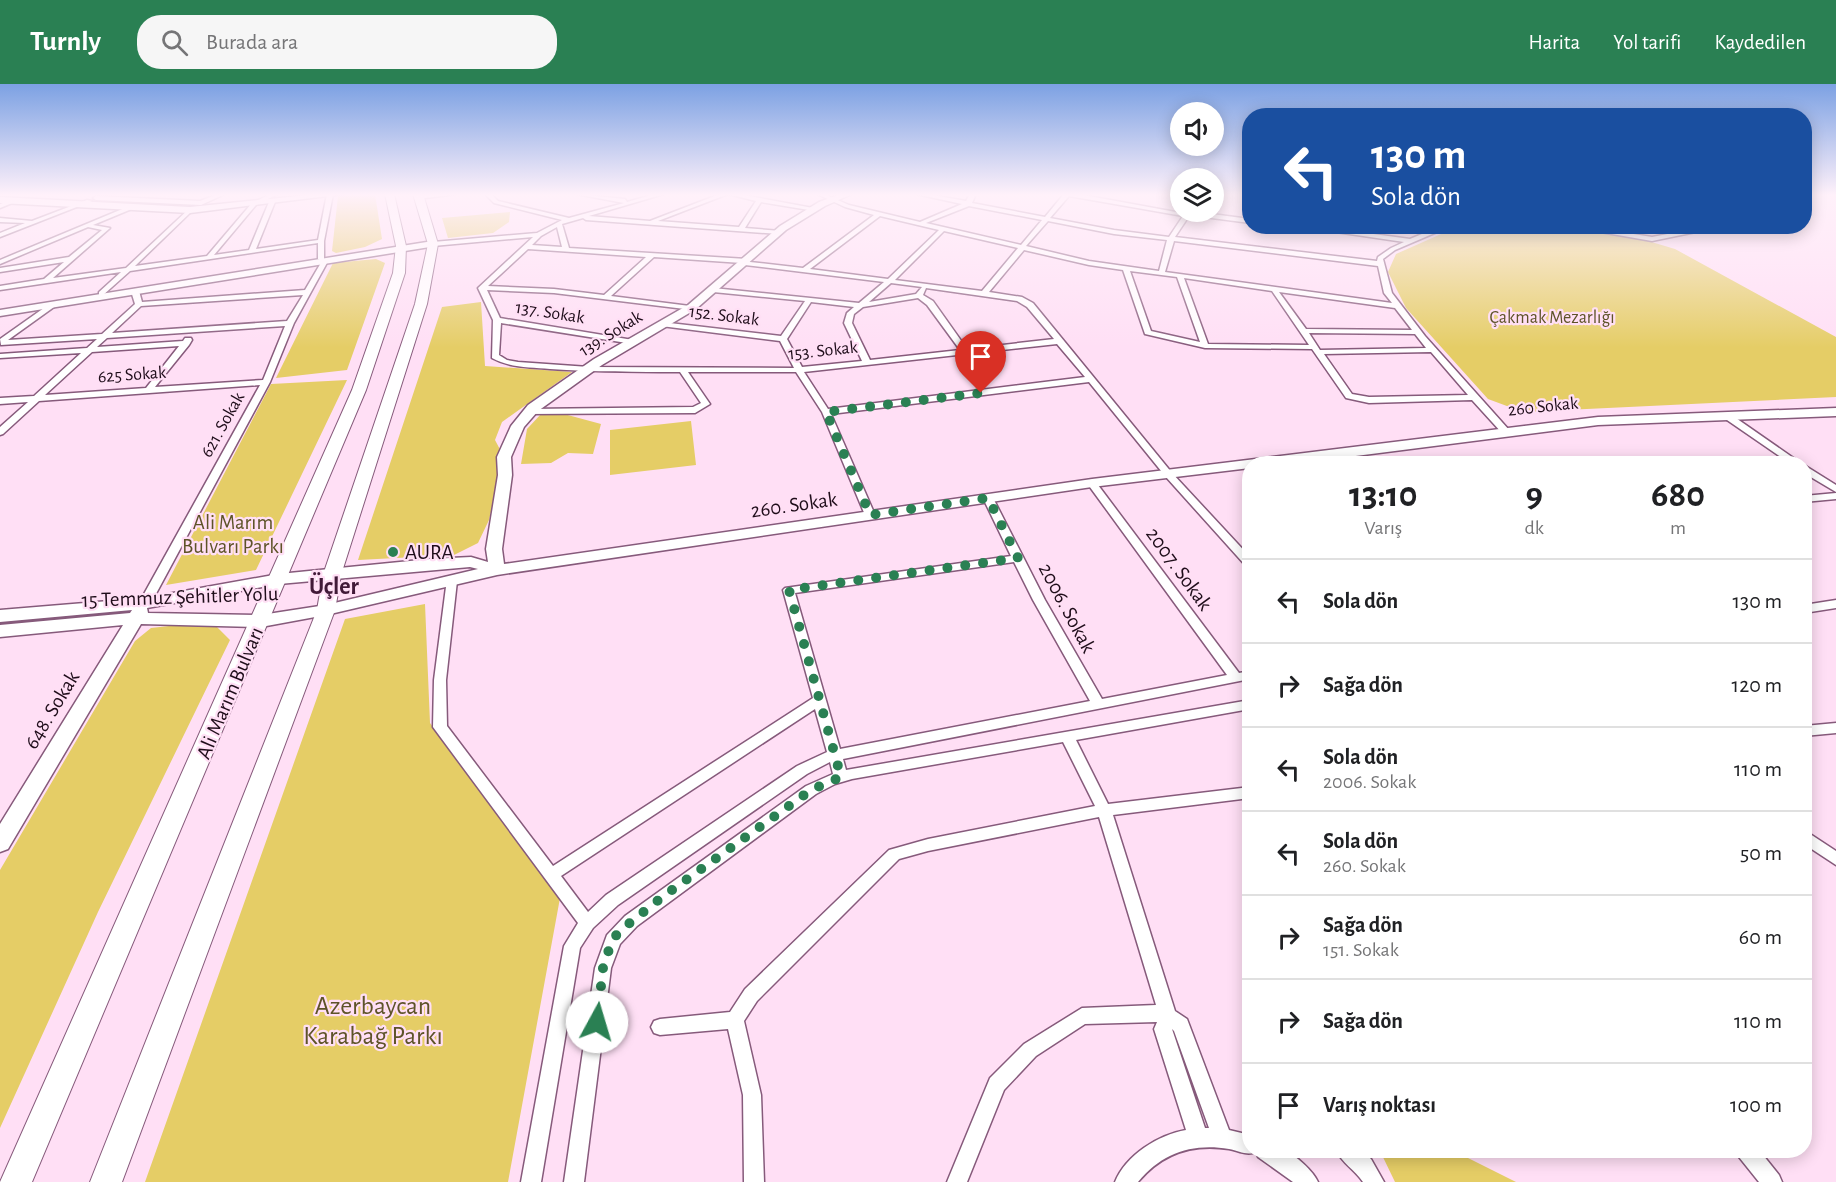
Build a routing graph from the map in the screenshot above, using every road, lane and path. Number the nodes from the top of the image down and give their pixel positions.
1 (40, 245) edge
2 (87, 245) edge
3 (153, 245) edge
4 (218, 245) edge
5 (254, 245) edge
6 (288, 245) edge
7 (321, 245) edge
8 (378, 245) edge
9 (387, 245) edge
10 (422, 245) edge
11 (433, 245) edge
12 (565, 245) edge
13 (764, 245) edge
14 (838, 245) edge
15 (926, 245) edge
16 (1005, 245) edge
17 (1023, 245) edge
18 (1169, 245) edge
19 (1224, 245) edge
20 (1404, 245) edge
21 (528, 247) joint
22 (399, 248) junction
23 (1020, 249) junction
24 (252, 250) junction
25 (566, 250) junction
26 (210, 255) junction
27 (652, 255) junction
28 (348, 256) junction
29 (72, 258) junction
30 (323, 260) junction
31 (0, 262) edge
32 (746, 262) junction
33 (1382, 264) junction
34 (129, 268) junction
35 (1126, 269) junction
36 (0, 270) edge
37 (805, 270) junction
38 (1161, 274) junction
39 (1180, 277) junction
40 (891, 280) junction
41 (46, 281) junction
42 (180, 284) junction
43 (925, 285) junction
44 (0, 288) edge
45 (483, 288) junction
46 (1274, 289) junction
47 (713, 290) junction
48 (135, 291) junction
49 (308, 292) junction
50 (984, 293) junction
51 (102, 294) junction
52 (919, 296) junction
53 (606, 297) junction
54 (810, 299) junction
55 (184, 301) junction
56 (139, 304) junction
57 (51, 305) junction
58 (861, 305) junction
59 (1398, 306) junction
60 (690, 308) junction
61 (0, 312) edge
62 (497, 320) junction
63 (290, 323) junction
64 (661, 324) junction
65 (197, 330) junction
66 (1303, 331) junction
67 (1417, 332) junction
68 (104, 336) junction
69 (783, 339) junction
70 (1059, 341) junction
71 (633, 342) junction
72 (0, 343) edge
73 (186, 343) junction
74 (1205, 346) junction
75 (1316, 349) junction
76 (1432, 350) junction
77 (88, 351) junction
78 (964, 351) junction
79 (0, 356) edge
80 (867, 362) junction
81 (589, 369) junction
82 (683, 370) junction
83 (799, 370) junction
84 (1092, 379) junction
85 (266, 382) junction
86 (148, 391) junction
87 (1473, 396) junction
88 (37, 399) junction
89 (0, 401) edge
90 (530, 412) junction
91 (826, 412) junction
92 (1836, 412) edge
93 (1730, 418) junction
94 (1504, 431) junction
95 (0, 432) edge
96 (1315, 456) edge
97 (1786, 456) edge
98 (1242, 465) edge
99 (1812, 473) edge
100 (1169, 475) junction
101 (1092, 483) junction
102 (1836, 489) edge
103 (1836, 496) edge
104 (988, 498) junction
105 (1812, 498) edge
106 (870, 515) junction
107 (1242, 555) edge
108 (1018, 558) junction
109 (497, 570) junction
110 (332, 575) junction
111 (279, 579) junction
112 (451, 581) junction
113 (1835, 604) edge
114 (1812, 608) edge
115 (141, 610) junction
116 (326, 610) junction
117 (0, 616) edge
118 (261, 621) junction
119 (0, 630) edge
120 (1242, 675) edge
121 (1242, 676) edge
122 (819, 700) junction
123 (1098, 704) junction
124 (1242, 705) edge
125 (1836, 728) edge
126 (1812, 730) edge
127 (1067, 736) junction
128 (834, 755) junction
129 (841, 777) junction
130 (1242, 793) edge
131 (1104, 810) junction
132 (1812, 842) edge
133 (0, 843) edge
134 (1836, 859) edge
135 (552, 875) junction
136 (587, 922) junction
137 (1168, 1015) junction
138 (735, 1020) junction
139 (660, 1027) dead end
140 (1198, 1137) junction
141 (1222, 1137) junction
142 (1242, 1142) edge
143 (1277, 1158) edge
144 (1355, 1158) edge
145 (1752, 1158) edge
146 (16, 1182) edge
147 (106, 1182) edge
148 (531, 1182) edge
149 (574, 1182) edge
150 (754, 1182) edge
151 (957, 1182) edge
152 (1125, 1182) edge
153 (1308, 1182) edge
154 (1374, 1182) edge
155 (1772, 1182) edge

1 - 31 street
2 - 29 street
3 - 34 street
4 - 26 street
5 - 24 street
6 - 24 street
7 - 30 street
8 - 28 street
9 - 22 street
10 - 22 street
11 - 110 main road
12 - 25 street
13 - 32 street, 139. Sokak
14 - 37 street
15 - 40 street
16 - 23 street
17 - 23 street
18 - 38 street
19 - 33 street
20 - 33 street
21 - 25 street
21 - 45 street
22 - 28 street
22 - 111 main road, Ali Marım Bulvarı
23 - 35 street
23 - 50 street
24 - 26 street
25 - 27 street
26 - 34 street
27 - 32 street
27 - 53 street
28 - 30 street
29 - 36 street
29 - 41 street
30 - 42 street
30 - 49 street, 621. Sokak
30 - 51 street
32 - 37 street
32 - 47 street, 139. Sokak
33 - 59 street
34 - 41 street
34 - 51 street
35 - 38 street
35 - 74 street
37 - 40 street
38 - 39 street
39 - 46 street
39 - 74 street
40 - 43 street
40 - 58 street
41 - 44 street
42 - 48 street
42 - 55 street
43 - 50 street
43 - 52 street
45 - 53 street
45 - 62 street
46 - 59 street
46 - 66 street
47 - 54 street
47 - 60 street, 139. Sokak
48 - 56 street
48 - 57 street
49 - 55 street
49 - 63 street, 621. Sokak
50 - 70 street
51 - 61 street
52 - 58 street
52 - 78 street
53 - 60 street
54 - 58 street
54 - 69 street
55 - 56 street
56 - 68 street
57 - 61 street
57 - 72 street
58 - 80 street
59 - 67 street
60 - 64 street, 139. Sokak
62 - 71 street, 137. Sokak
62 - 81 street, 153. Sokak
63 - 65 street
63 - 85 street, 621. Sokak
64 - 69 street, 152. Sokak
64 - 71 street, 139. Sokak
65 - 68 street
65 - 73 street
66 - 67 street
66 - 75 street
67 - 76 street
68 - 72 street
68 - 77 street
69 - 83 street
70 - 78 street, 153. Sokak
70 - 84 street
71 - 81 street, 139. Sokak
73 - 77 street
73 - 86 street
74 - 75 street
75 - 76 street
75 - 87 street
76 - 87 street
77 - 79 street
77 - 88 street
78 - 80 street, 153. Sokak
80 - 83 street, 153. Sokak
81 - 82 street, 153. Sokak
81 - 90 street, 139. Sokak
82 - 83 street, 153. Sokak
82 - 90 street
83 - 91 street
84 - 91 street
84 - 100 street
85 - 86 street, 625 Sokak
85 - 115 street, 621. Sokak
86 - 88 street, 625 Sokak
87 - 94 street
88 - 89 street, 625 Sokak
88 - 95 street
90 - 109 street, 139. Sokak
91 - 106 street
92 - 93 street, 260 Sokak
93 - 94 street, 260 Sokak
93 - 97 street
94 - 96 street, 260 Sokak
98 - 100 street
99 - 102 street
100 - 101 street, 260. Sokak
100 - 107 street
101 - 104 street, 260. Sokak
101 - 120 street, 2007. Sokak
103 - 105 street
104 - 106 street, 260. Sokak
104 - 108 street, 2006. Sokak
106 - 109 street, 260. Sokak
108 - 122 street
108 - 123 street, 2006. Sokak
109 - 110 street, 15 Temmuz Şehitler Yolu
109 - 112 street, 260. Sokak
110 - 111 street, 15 Temmuz Şehitler Yolu
110 - 116 main road
111 - 115 street, 15 Temmuz Şehitler Yolu
111 - 118 main road, Ali Marım Bulvarı
112 - 116 street, 15 Temmuz Şehitler Yolu
112 - 135 street
113 - 114 street
115 - 117 street, 15 Temmuz Şehitler Yolu
115 - 118 street, 15 Temmuz Şehitler Yolu
115 - 119 street, 15 Temmuz Şehitler Yolu
115 - 133 street, 648. Sokak
116 - 118 street, 15 Temmuz Şehitler Yolu
116 - 147 main road
118 - 146 main road, Ali Marım Bulvarı
121 - 123 street
122 - 128 street
122 - 135 street
123 - 128 street
124 - 127 street
125 - 126 street
127 - 129 street
127 - 131 street
128 - 129 street
128 - 136 street
129 - 149 street
130 - 131 street
131 - 137 street
131 - 138 street
132 - 134 street
135 - 136 street
136 - 148 street
137 - 140 street
137 - 141 street
137 - 151 street
138 - 139 street
138 - 150 street
140 - 141 street
140 - 152 street
141 - 142 street
143 - 153 street
144 - 154 street
145 - 155 street

